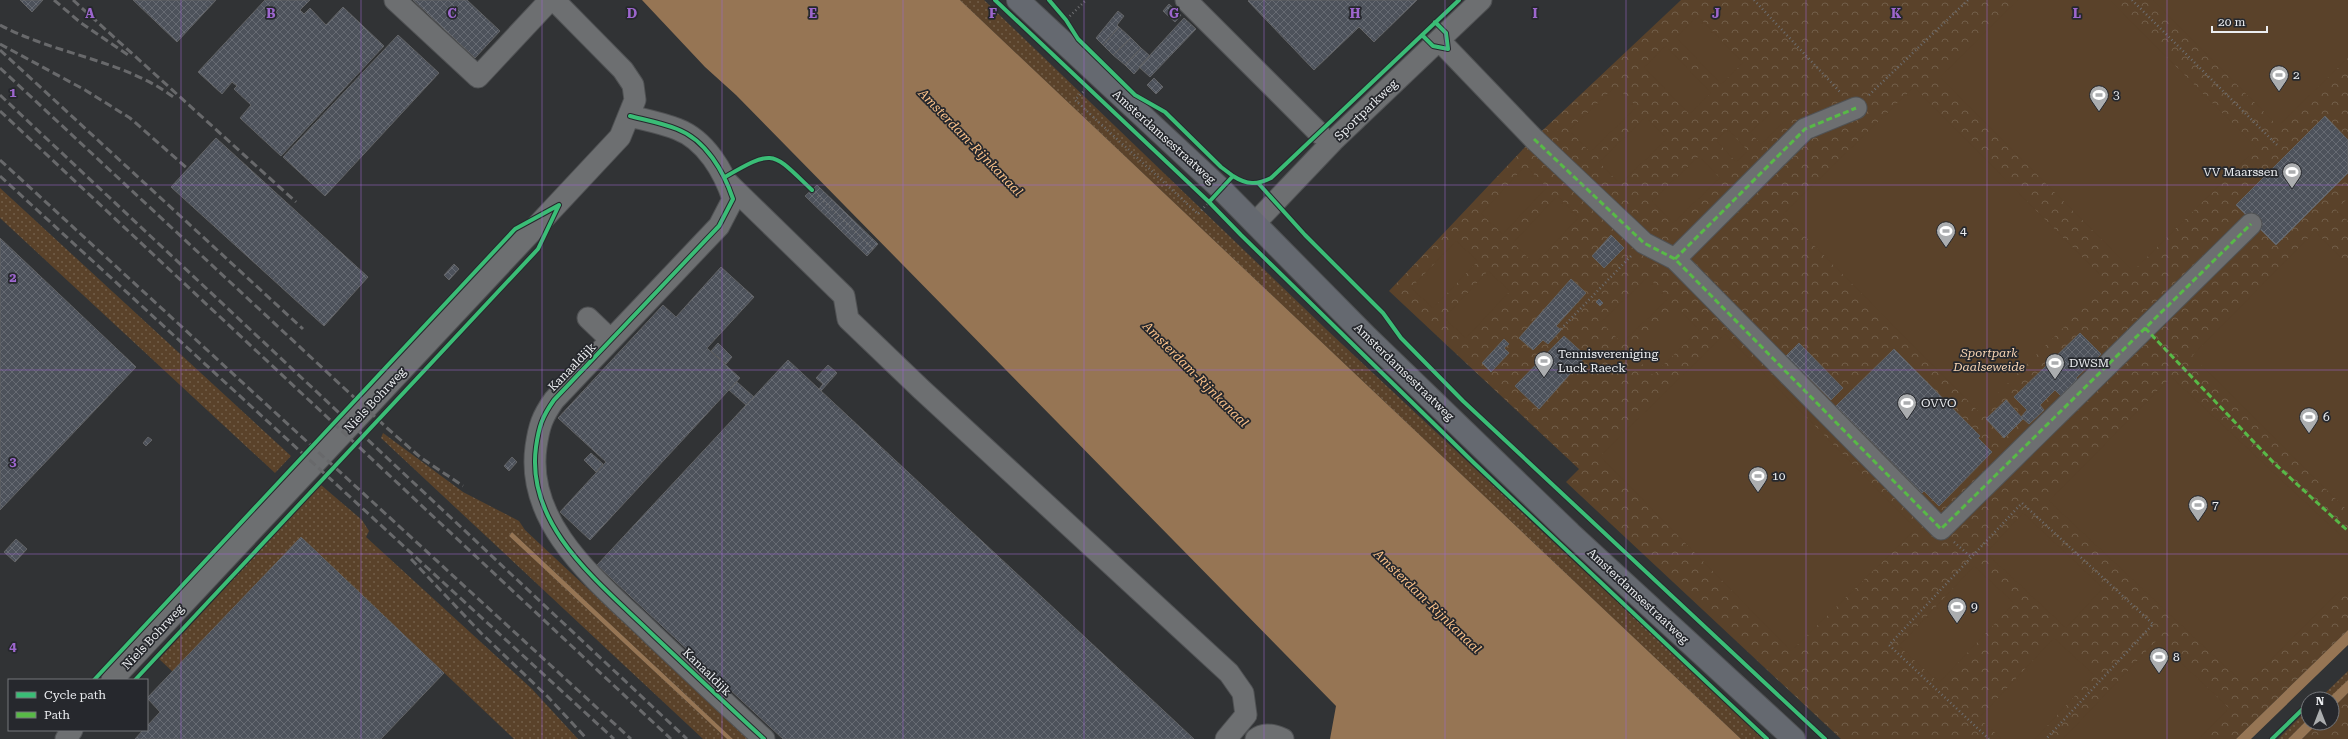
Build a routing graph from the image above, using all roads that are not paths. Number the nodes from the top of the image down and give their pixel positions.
1 (394, 0) edge
2 (550, 0) edge
3 (554, 0) edge
4 (1018, 0) edge
5 (1034, 0) edge
6 (1186, 0) edge
7 (1481, 0) edge
8 (1063, 30) junction
9 (1439, 40) junction
10 (1856, 108) road end
11 (630, 116) junction
12 (1319, 133) dead end
13 (727, 182) junction
14 (1255, 223) junction
15 (2251, 224) dead end
16 (1675, 259) junction
17 (588, 318) dead end
18 (611, 340) junction
19 (113, 679) edge
20 (764, 739) edge
21 (1226, 739) edge
22 (1256, 739) edge
23 (1284, 739) edge
24 (1794, 739) edge

1 - 2 street
3 - 11 street, Niels Bohrweg
4 - 8 main road, Amsterdamsestraatweg
5 - 8 street
6 - 12 street
7 - 9 street, Sportparkweg
8 - 14 main road, Amsterdamsestraatweg
9 - 14 street, Sportparkweg
9 - 16 street
10 - 16 street
11 - 13 street, Kanaaldijk
11 - 19 street, Niels Bohrweg
13 - 18 street, Kanaaldijk
13 - 21 street
14 - 24 main road, Amsterdamsestraatweg
15 - 16 street
17 - 18 street
18 - 20 street, Kanaaldijk
22 - 23 street

